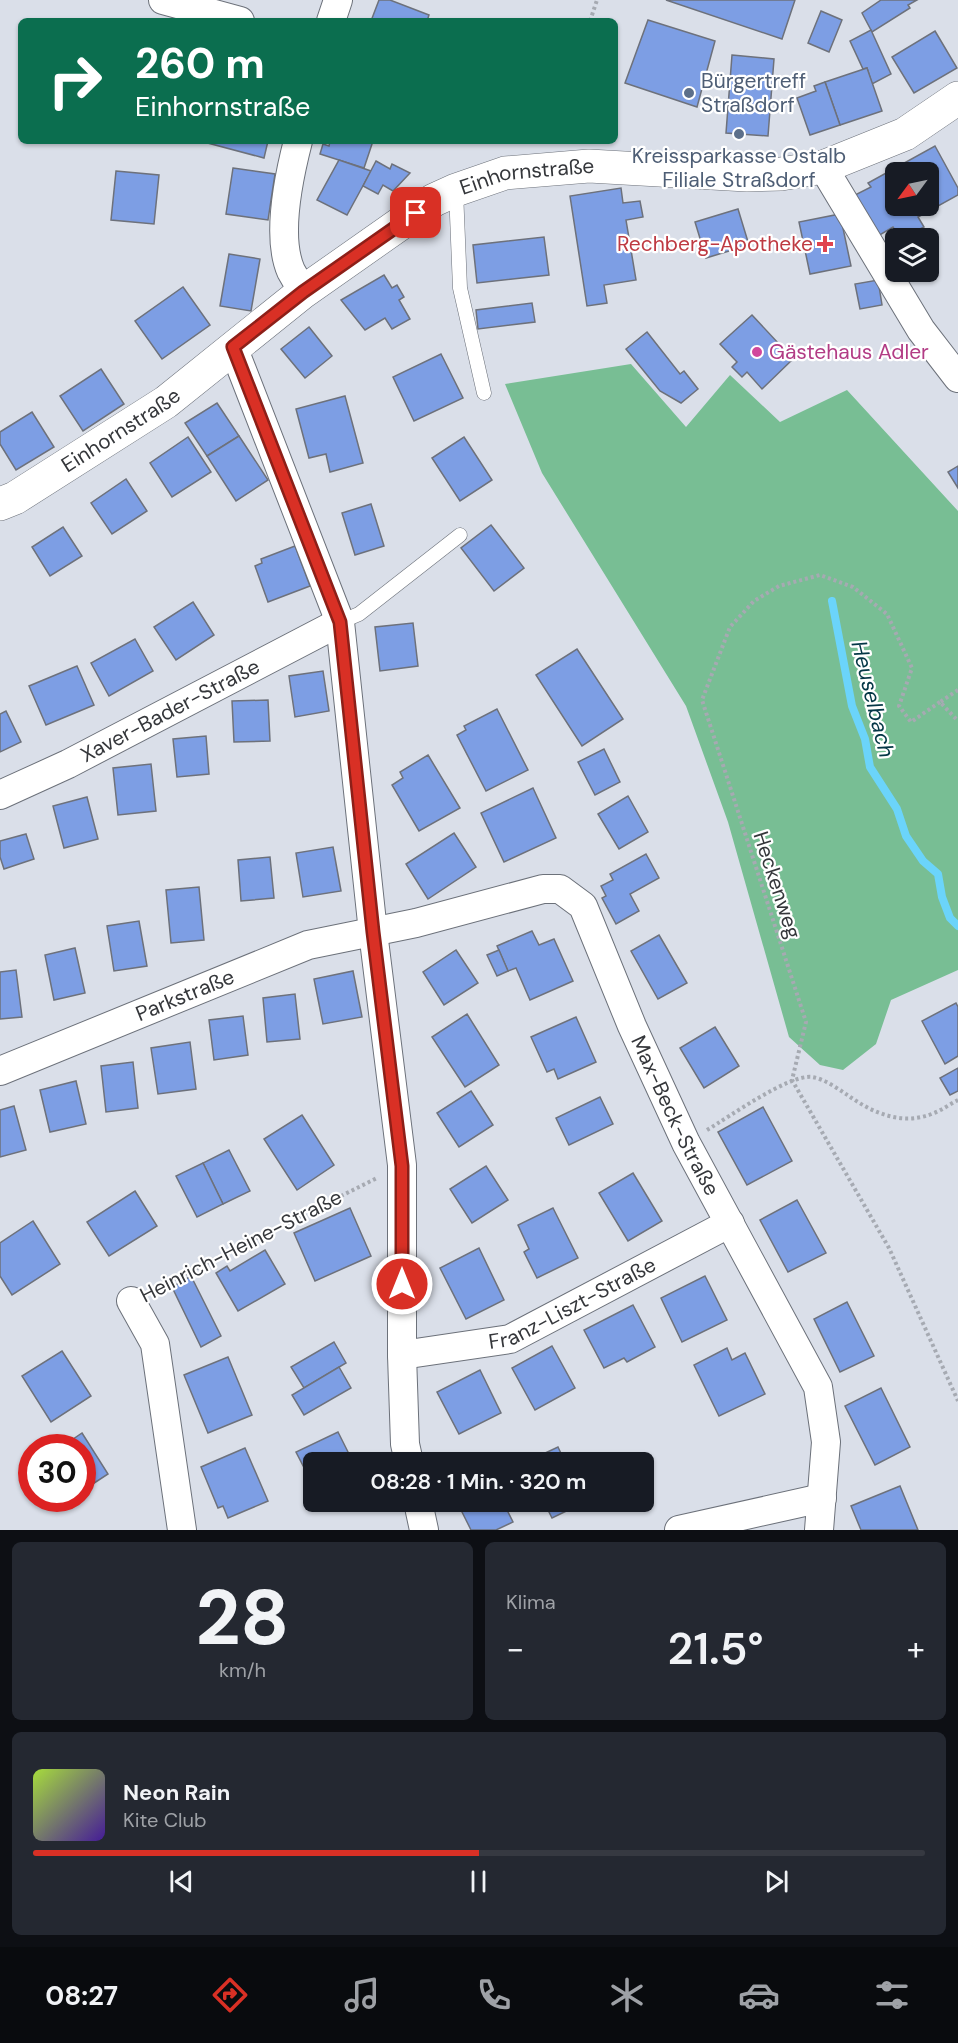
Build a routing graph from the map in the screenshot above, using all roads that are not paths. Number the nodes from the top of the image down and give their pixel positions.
1 (163, 0) edge
2 (338, 0) edge
3 (229, 18) edge
4 (332, 18) edge
5 (958, 98) edge
6 (297, 144) edge
7 (823, 167) junction
8 (456, 190) junction
9 (303, 292) junction
10 (233, 347) junction
11 (958, 378) edge
12 (484, 393) dead end
13 (0, 504) edge
14 (460, 535) dead end
15 (340, 622) junction
16 (0, 795) edge
17 (373, 932) junction
18 (0, 1071) edge
19 (730, 1223) junction
20 (131, 1300) road end
21 (402, 1355) junction
22 (407, 1452) edge
23 (822, 1498) junction
24 (420, 1512) edge
25 (182, 1530) edge
26 (424, 1530) edge
27 (679, 1530) edge
28 (819, 1530) edge

1 - 3 street
2 - 4 street
5 - 7 main road, Einhornstraße
6 - 9 street
7 - 8 main road, Einhornstraße
7 - 11 street
8 - 9 main road, Einhornstraße
8 - 12 lane
9 - 10 main road, Einhornstraße
10 - 13 main road, Einhornstraße
10 - 15 street
14 - 15 lane
15 - 16 street, Xaver-Bader-Straße
15 - 17 street
17 - 18 street, Parkstraße
17 - 19 street, Max-Beck-Straße
17 - 21 street
19 - 21 street, Franz-Liszt-Straße
19 - 23 street, Max-Beck-Straße
20 - 25 street, Heinrich-Heine-Straße
21 - 22 street
23 - 27 street
23 - 28 street, Max-Beck-Straße
24 - 26 street

